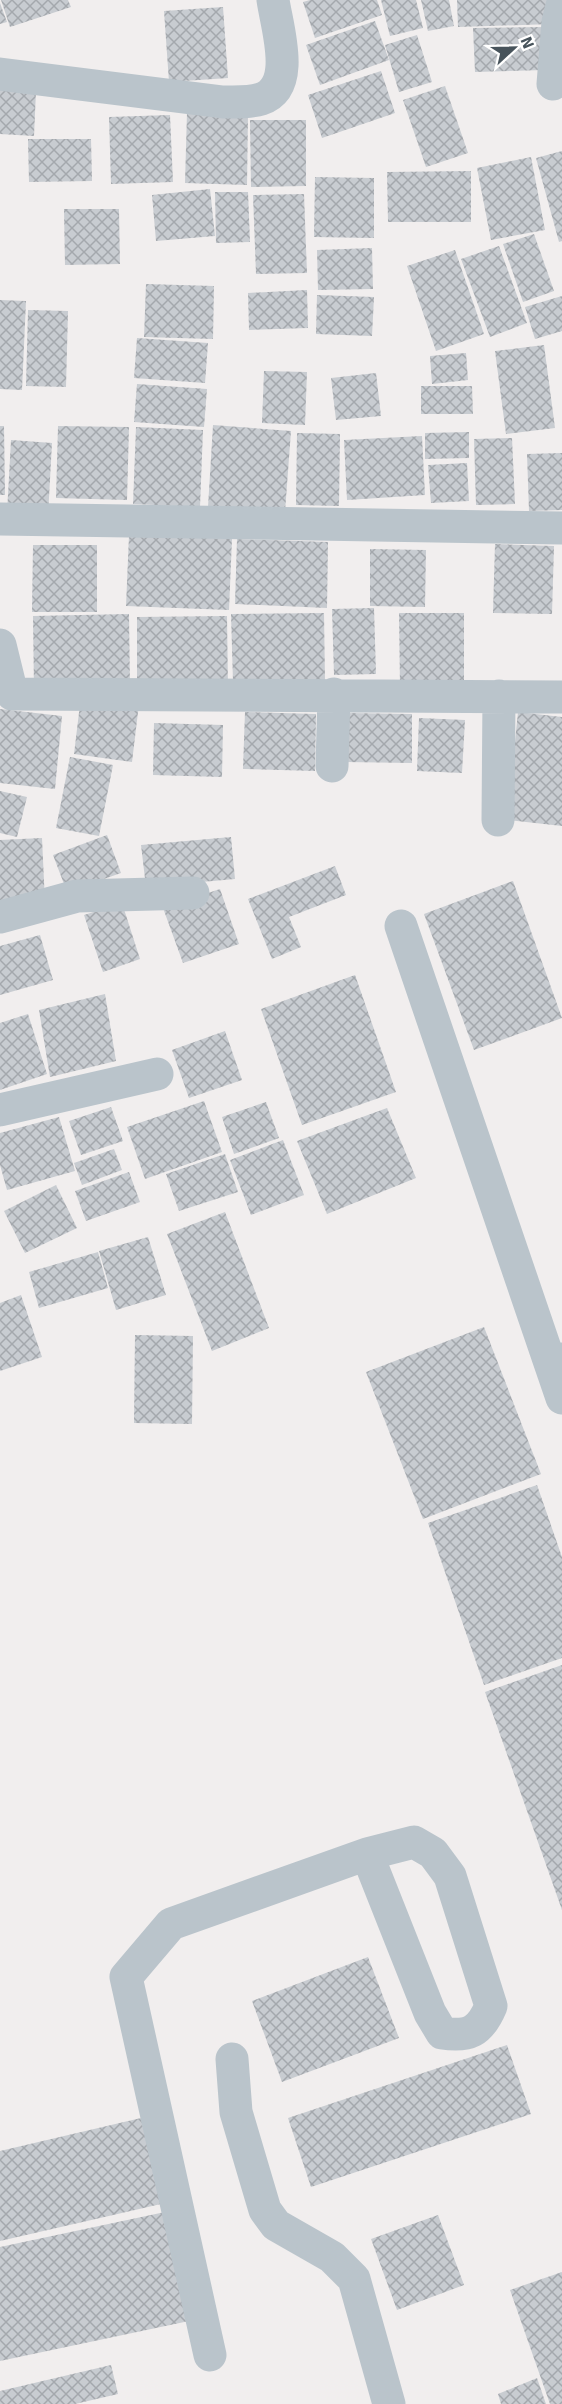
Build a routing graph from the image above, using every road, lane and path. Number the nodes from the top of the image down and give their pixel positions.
1 (273, 0) edge
2 (561, 17) edge
3 (0, 74) edge
4 (553, 84) dead end
5 (0, 519) edge
6 (562, 528) edge
7 (0, 645) edge
8 (6, 694) edge
9 (334, 694) junction
10 (499, 696) junction
11 (562, 697) edge
12 (332, 766) dead end
13 (498, 820) dead end
14 (193, 893) dead end
15 (0, 917) edge
16 (401, 926) dead end
17 (158, 1074) dead end
18 (0, 1110) edge
19 (556, 1361) edge
20 (562, 1398) edge
21 (367, 1854) junction
22 (232, 2059) dead end
23 (210, 2355) dead end
24 (389, 2404) edge

1 - 3 street
2 - 4 street
5 - 6 street
7 - 8 street
8 - 9 street
9 - 10 street
9 - 12 street
10 - 11 street
10 - 13 street
14 - 15 street
16 - 19 street
17 - 18 street
19 - 20 street
21 - 21 street
21 - 23 street
22 - 24 street

